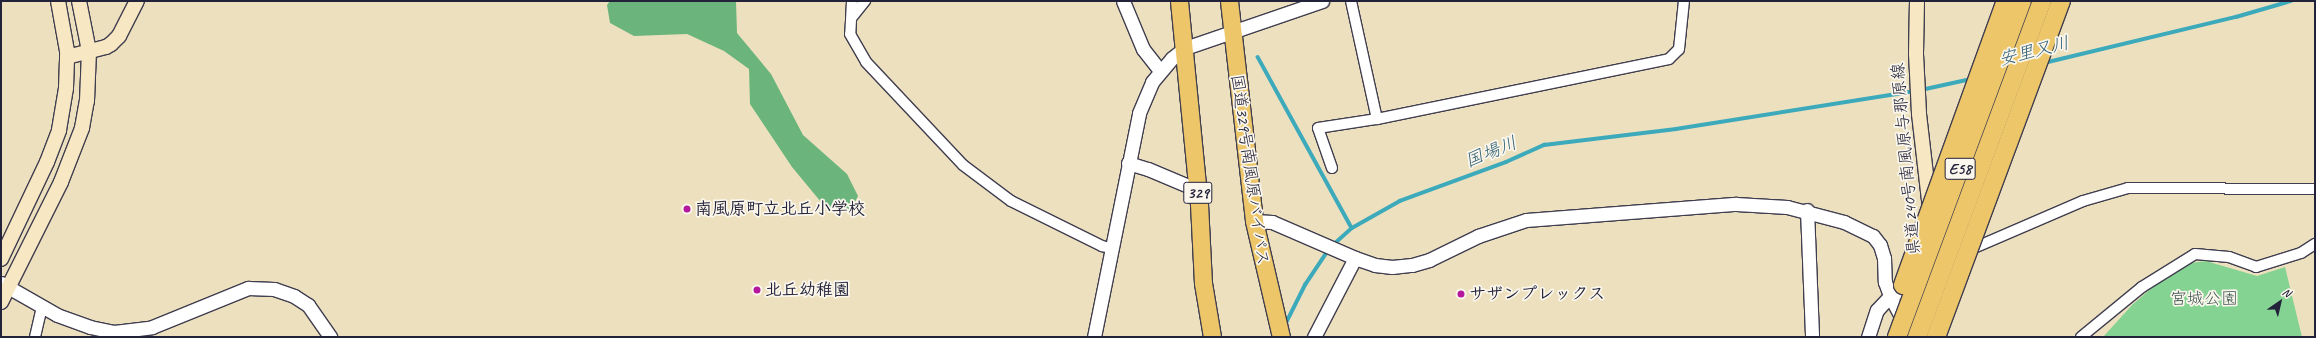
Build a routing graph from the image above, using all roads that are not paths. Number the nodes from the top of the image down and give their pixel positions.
1 (58, 1) edge
2 (79, 1) edge
3 (137, 1) edge
4 (852, 1) edge
5 (865, 1) edge
6 (1123, 1) edge
7 (1179, 1) edge
8 (1229, 1) edge
9 (1322, 1) edge
10 (1351, 1) edge
11 (1684, 1) edge
12 (1917, 1) edge
13 (2006, 1) edge
14 (2022, 1) edge
15 (2042, 1) edge
16 (2061, 1) edge
17 (852, 18) junction
18 (1231, 31) junction
19 (1185, 48) junction
20 (89, 51) junction
21 (66, 57) junction
22 (1160, 71) junction
23 (1377, 119) junction
24 (1128, 164) junction
25 (1332, 168) dead end
26 (2315, 189) edge
27 (1198, 190) junction
28 (1807, 210) junction
29 (1254, 221) junction
30 (2315, 244) edge
31 (1111, 248) junction
32 (1350, 256) junction
33 (1, 259) edge
34 (1933, 272) junction
35 (5, 286) edge
36 (1890, 296) junction
37 (1, 302) edge
38 (42, 307) junction
39 (34, 337) edge
40 (330, 337) edge
41 (1094, 337) edge
42 (1212, 337) edge
43 (1281, 337) edge
44 (1314, 337) edge
45 (1812, 337) edge
46 (1868, 337) edge
47 (1884, 337) edge
48 (1897, 337) edge
49 (1912, 337) edge
50 (1917, 337) edge
51 (1938, 337) edge
52 (2081, 337) edge

1 - 21 main road
2 - 20 main road
3 - 20 main road
4 - 17 street
5 - 17 street
6 - 22 street
7 - 19 highway, 329
8 - 18 highway, 国道329号南風原バイパス
9 - 18 street
10 - 23 street
11 - 23 street
12 - 34 main road, 県道240号南風原与那原線
13 - 47 highway, bridge
14 - 48 highway, E58, bridge
15 - 50 highway, E58, bridge
16 - 51 highway, bridge
17 - 31 street
18 - 19 street
18 - 29 highway, 国道329号南風原バイパス
19 - 22 street
19 - 27 highway, 329
20 - 21 main road
20 - 35 main road
21 - 33 main road
22 - 24 street
23 - 25 street
24 - 27 street
24 - 31 street
26 - 34 street
27 - 42 highway, 329
28 - 32 street
28 - 36 street
28 - 45 street
29 - 32 street
29 - 43 highway, 国道329号南風原バイパス
30 - 52 street
31 - 41 street
32 - 44 street
34 - 36 street
34 - 51 main road, 県道240号南風原与那原線
35 - 37 main road
35 - 38 street
36 - 46 street
36 - 49 street
38 - 39 street
38 - 40 street

